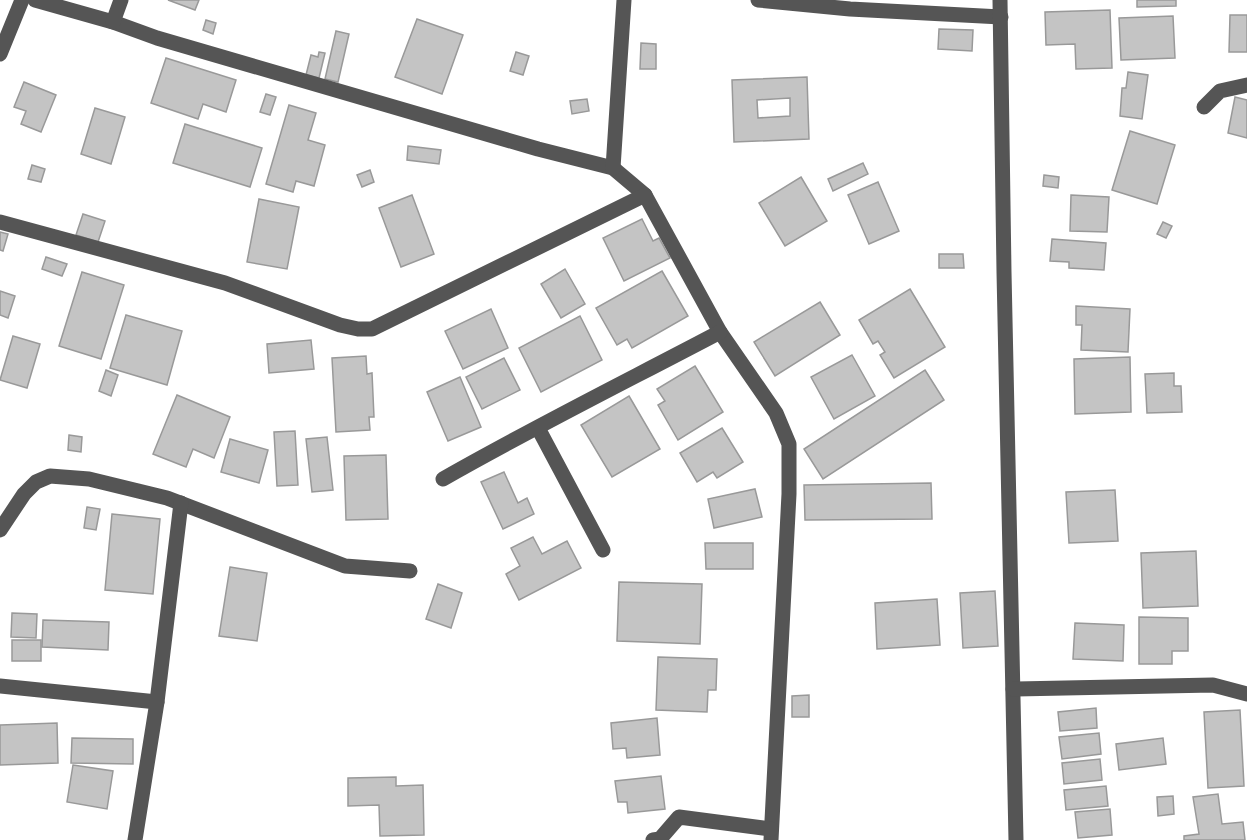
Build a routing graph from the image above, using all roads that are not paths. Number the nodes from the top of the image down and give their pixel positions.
1 (22, 0) edge
2 (35, 0) edge
3 (121, 0) edge
4 (624, 0) edge
5 (758, 0) edge
6 (1000, 0) edge
7 (1001, 17) junction
8 (113, 22) junction
9 (0, 54) edge
10 (1247, 85) edge
11 (1204, 107) dead end
12 (613, 168) junction
13 (645, 195) junction
14 (0, 222) edge
15 (720, 332) junction
16 (538, 428) junction
17 (443, 479) dead end
18 (181, 502) junction
19 (0, 530) edge
20 (603, 550) dead end
21 (410, 571) dead end
22 (0, 686) edge
23 (1013, 689) junction
24 (1247, 694) edge
25 (157, 702) junction
26 (771, 835) edge
27 (135, 840) edge
28 (653, 840) edge
29 (1016, 840) edge

1 - 9 street
2 - 8 street
3 - 8 street
4 - 12 street
5 - 7 street
6 - 7 street
7 - 23 street
8 - 12 street
10 - 11 street
12 - 13 street
13 - 14 street
13 - 15 street
15 - 16 street
15 - 26 street
16 - 17 street
16 - 20 street
18 - 19 street
18 - 21 street
18 - 25 street
22 - 25 street
23 - 24 street
23 - 29 street
25 - 27 street
26 - 28 street

